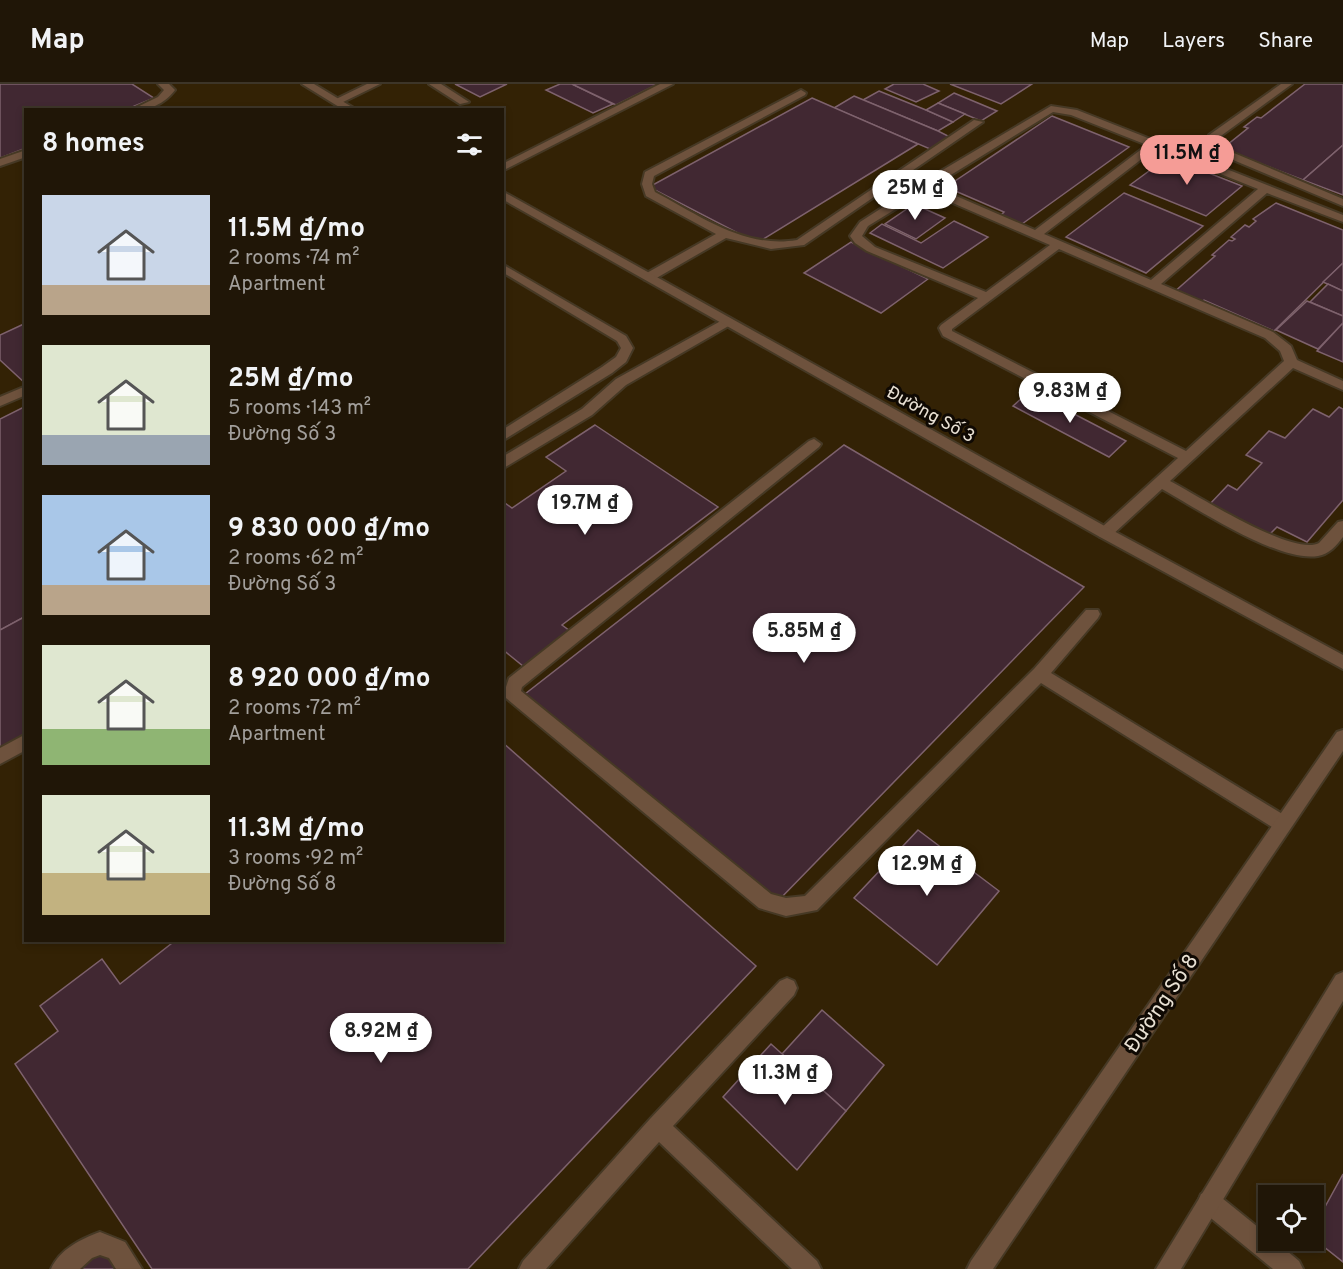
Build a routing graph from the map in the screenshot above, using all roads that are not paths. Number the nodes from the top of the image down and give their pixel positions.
1 (163, 84) edge
2 (307, 84) edge
3 (375, 84) edge
4 (434, 84) edge
5 (668, 84) edge
6 (1287, 84) edge
7 (801, 93) dead end
8 (337, 101) junction
9 (464, 102) dead end
10 (141, 108) edge
11 (349, 108) edge
12 (978, 122) dead end
13 (1155, 144) junction
14 (24, 154) edge
15 (0, 163) edge
16 (504, 167) edge
17 (923, 186) junction
18 (1265, 189) junction
19 (504, 195) edge
20 (1343, 203) edge
21 (1343, 219) edge
22 (725, 234) junction
23 (1035, 235) junction
24 (1058, 244) junction
25 (504, 268) edge
26 (649, 277) junction
27 (1152, 285) junction
28 (987, 297) junction
29 (728, 321) junction
30 (1291, 362) junction
31 (1343, 386) edge
32 (24, 391) edge
33 (0, 402) edge
34 (504, 436) edge
35 (814, 444) dead end
36 (1187, 457) junction
37 (504, 463) edge
38 (1160, 482) junction
39 (1343, 526) edge
40 (1105, 533) junction
41 (1092, 614) dead end
42 (1343, 663) edge
43 (1040, 674) junction
44 (509, 678) edge
45 (1343, 737) edge
46 (24, 742) edge
47 (0, 757) edge
48 (1283, 824) junction
49 (1343, 982) edge
50 (787, 988) dead end
51 (658, 1127) junction
52 (1209, 1202) junction
53 (63, 1269) edge
54 (130, 1269) edge
55 (531, 1269) edge
56 (809, 1269) edge
57 (979, 1269) edge
58 (1168, 1269) edge
59 (1291, 1269) edge

1 - 10 street
2 - 8 street
3 - 8 street
4 - 9 street
5 - 16 street
6 - 20 street
7 - 22 street
8 - 11 street
12 - 22 street
13 - 17 street
13 - 18 street
13 - 23 street
14 - 15 street
17 - 23 street
17 - 28 street
18 - 21 street
18 - 27 street
19 - 26 street, Đường Số 3
22 - 26 street
23 - 24 street
24 - 27 street
24 - 28 street
25 - 34 street
26 - 29 street, Đường Số 3
27 - 30 street
28 - 36 street
29 - 37 street
29 - 40 street, Đường Số 3
30 - 31 street
30 - 36 street
32 - 33 street
35 - 44 street
36 - 38 street
38 - 39 street
38 - 40 street
40 - 42 street, Đường Số 3
41 - 43 street
43 - 44 street
43 - 48 street
45 - 48 street, Đường Số 8
46 - 47 street
48 - 57 street, Đường Số 8
49 - 52 street
50 - 51 street
51 - 55 street
51 - 56 street
52 - 58 street
52 - 59 street
53 - 54 street

